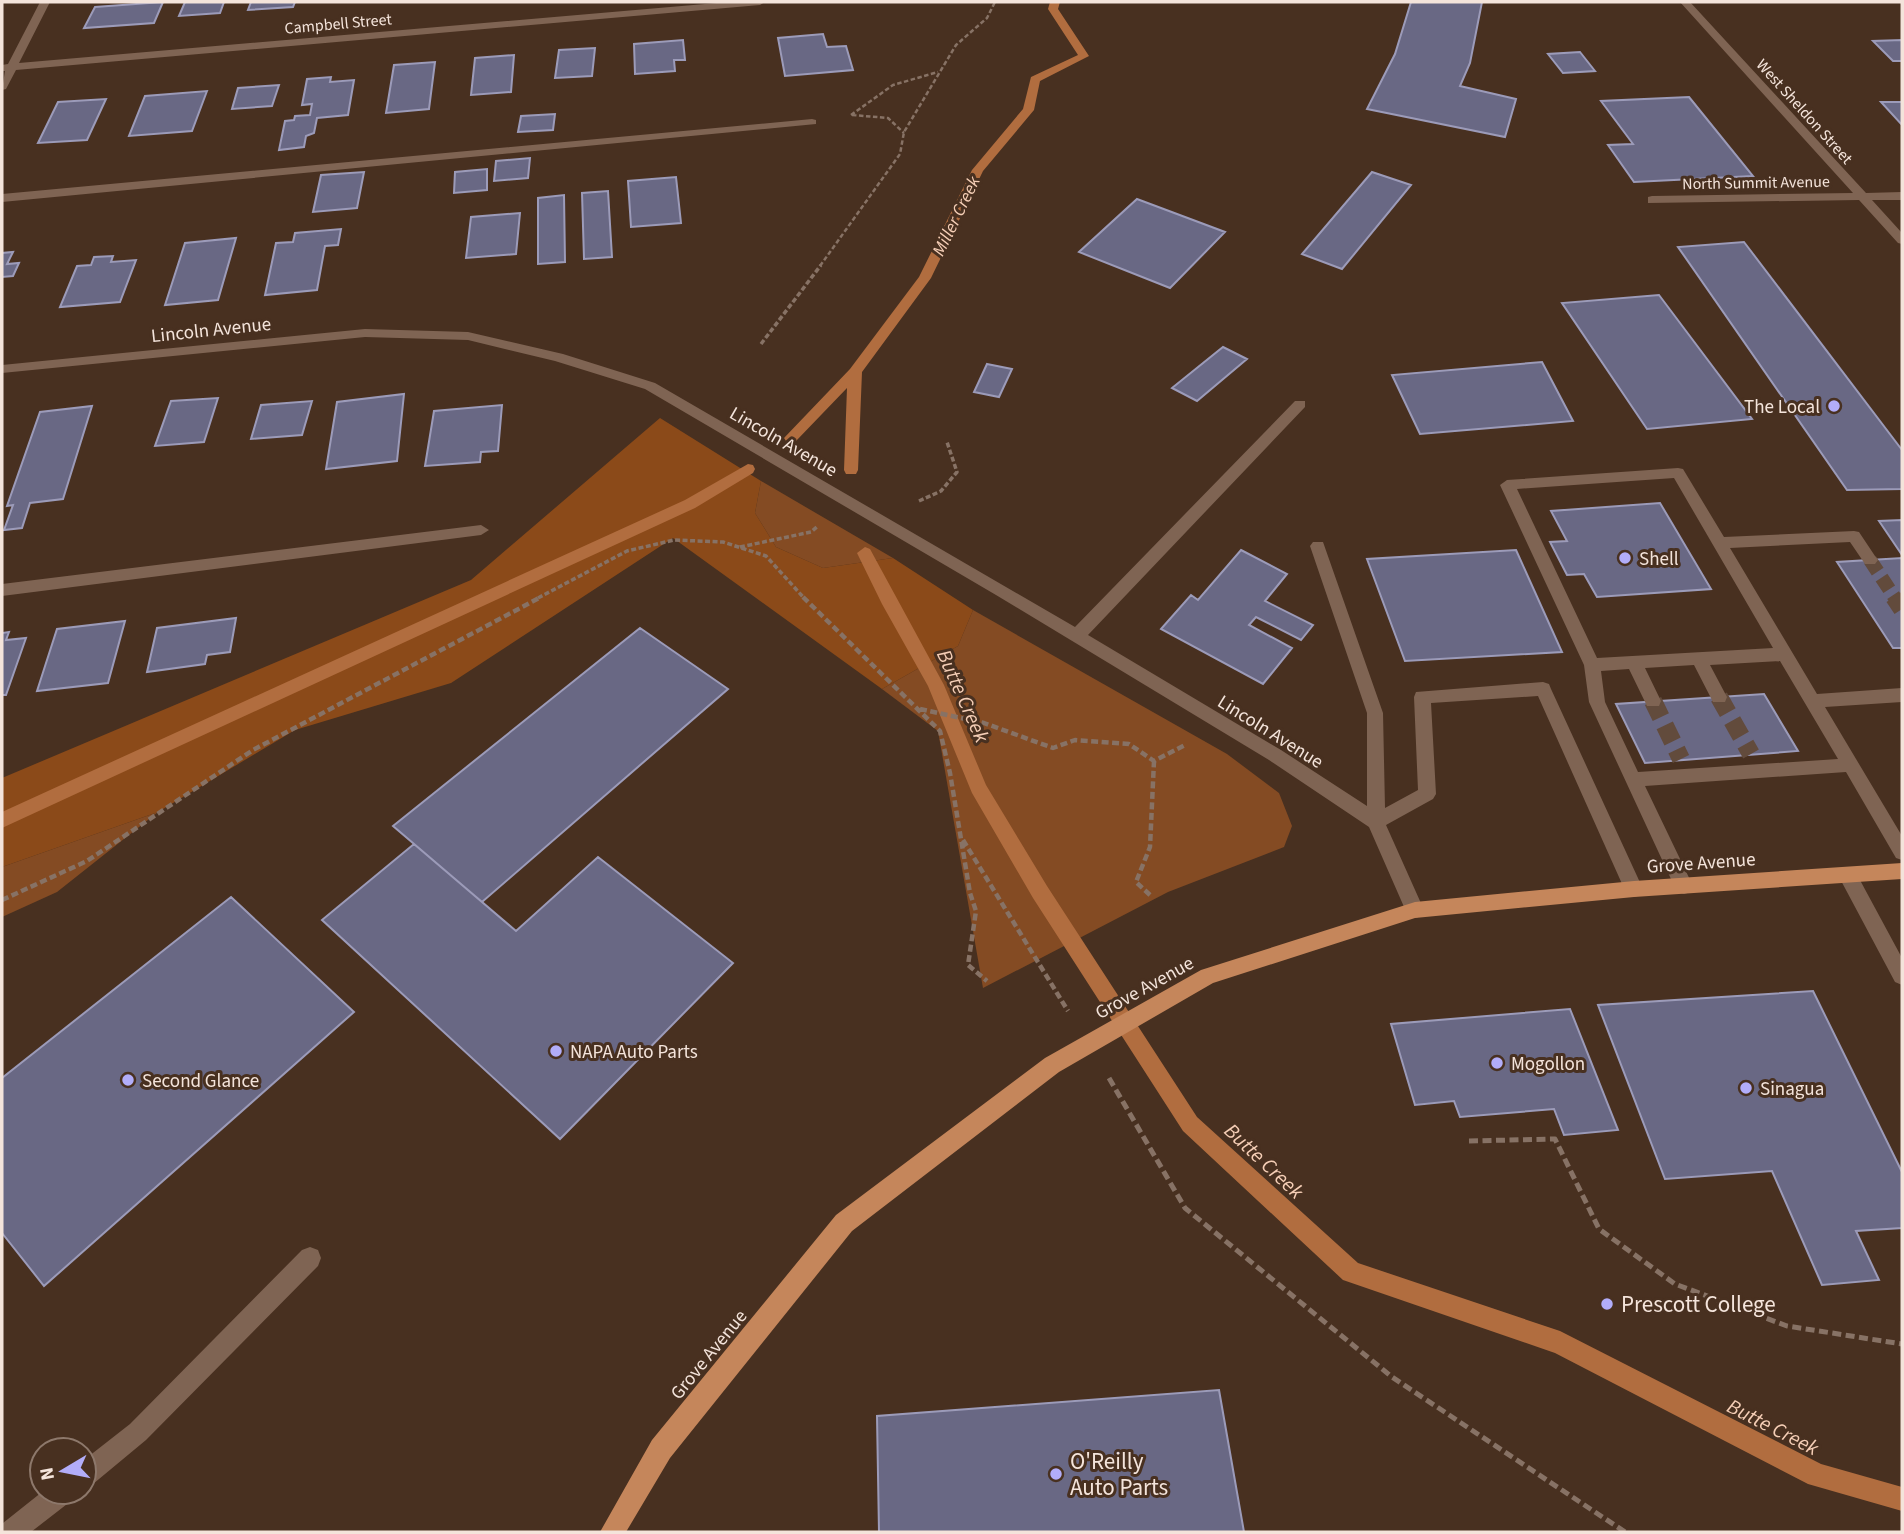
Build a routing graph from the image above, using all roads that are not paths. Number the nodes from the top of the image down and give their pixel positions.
1 (45, 2) edge
2 (760, 2) edge
3 (1685, 2) edge
4 (7, 67) edge
5 (2, 88) edge
6 (812, 122) dead end
7 (1902, 195) edge
8 (1861, 197) junction
9 (2, 198) edge
10 (1652, 200) dead end
11 (1902, 240) edge
12 (2, 369) edge
13 (1300, 404) dead end
14 (481, 530) dead end
15 (1719, 543) junction
16 (1318, 546) dead end
17 (1870, 560) tunnel mouth
18 (2, 590) edge
19 (1077, 636) junction
20 (1784, 654) junction
21 (1699, 659) junction
22 (1634, 663) junction
23 (1592, 665) junction
24 (1902, 695) edge
25 (1719, 697) tunnel mouth
26 (1653, 701) tunnel mouth
27 (1812, 701) junction
28 (1751, 754) tunnel mouth
29 (1681, 759) tunnel mouth
30 (1850, 765) junction
31 (1759, 771) junction
32 (1690, 776) junction
33 (1633, 780) junction
34 (1376, 822) junction
35 (1902, 852) edge
36 (1902, 870) edge
37 (1847, 875) junction
38 (1684, 886) junction
39 (1634, 889) junction
40 (1415, 910) junction
41 (1902, 976) edge
42 (310, 1258) dead end
43 (98, 1464) edge
44 (44, 1506) edge
45 (12, 1532) edge
46 (612, 1532) edge

1 - 4 street
2 - 4 street, Campbell Street
3 - 8 street, West Sheldon Street
4 - 5 street
6 - 9 street
7 - 8 street, North Summit Avenue
8 - 10 street, North Summit Avenue
8 - 11 street, West Sheldon Street
12 - 19 street, Lincoln Avenue
13 - 19 street
14 - 18 street
15 - 17 street
15 - 20 street
15 - 23 street
16 - 34 street
19 - 34 street, Lincoln Avenue
20 - 21 street
20 - 27 street
21 - 22 street
21 - 25 street
22 - 23 street
22 - 26 street
23 - 33 street
24 - 27 street
27 - 30 street
28 - 31 street
29 - 32 street
30 - 31 street
30 - 35 street
31 - 32 street
32 - 33 street
33 - 38 street
34 - 39 street
34 - 40 street
36 - 37 main road, Grove Avenue
37 - 38 main road, Grove Avenue
37 - 41 street
38 - 39 main road, Grove Avenue
39 - 40 main road, Grove Avenue
40 - 46 main road, Grove Avenue
42 - 43 street
44 - 45 street

